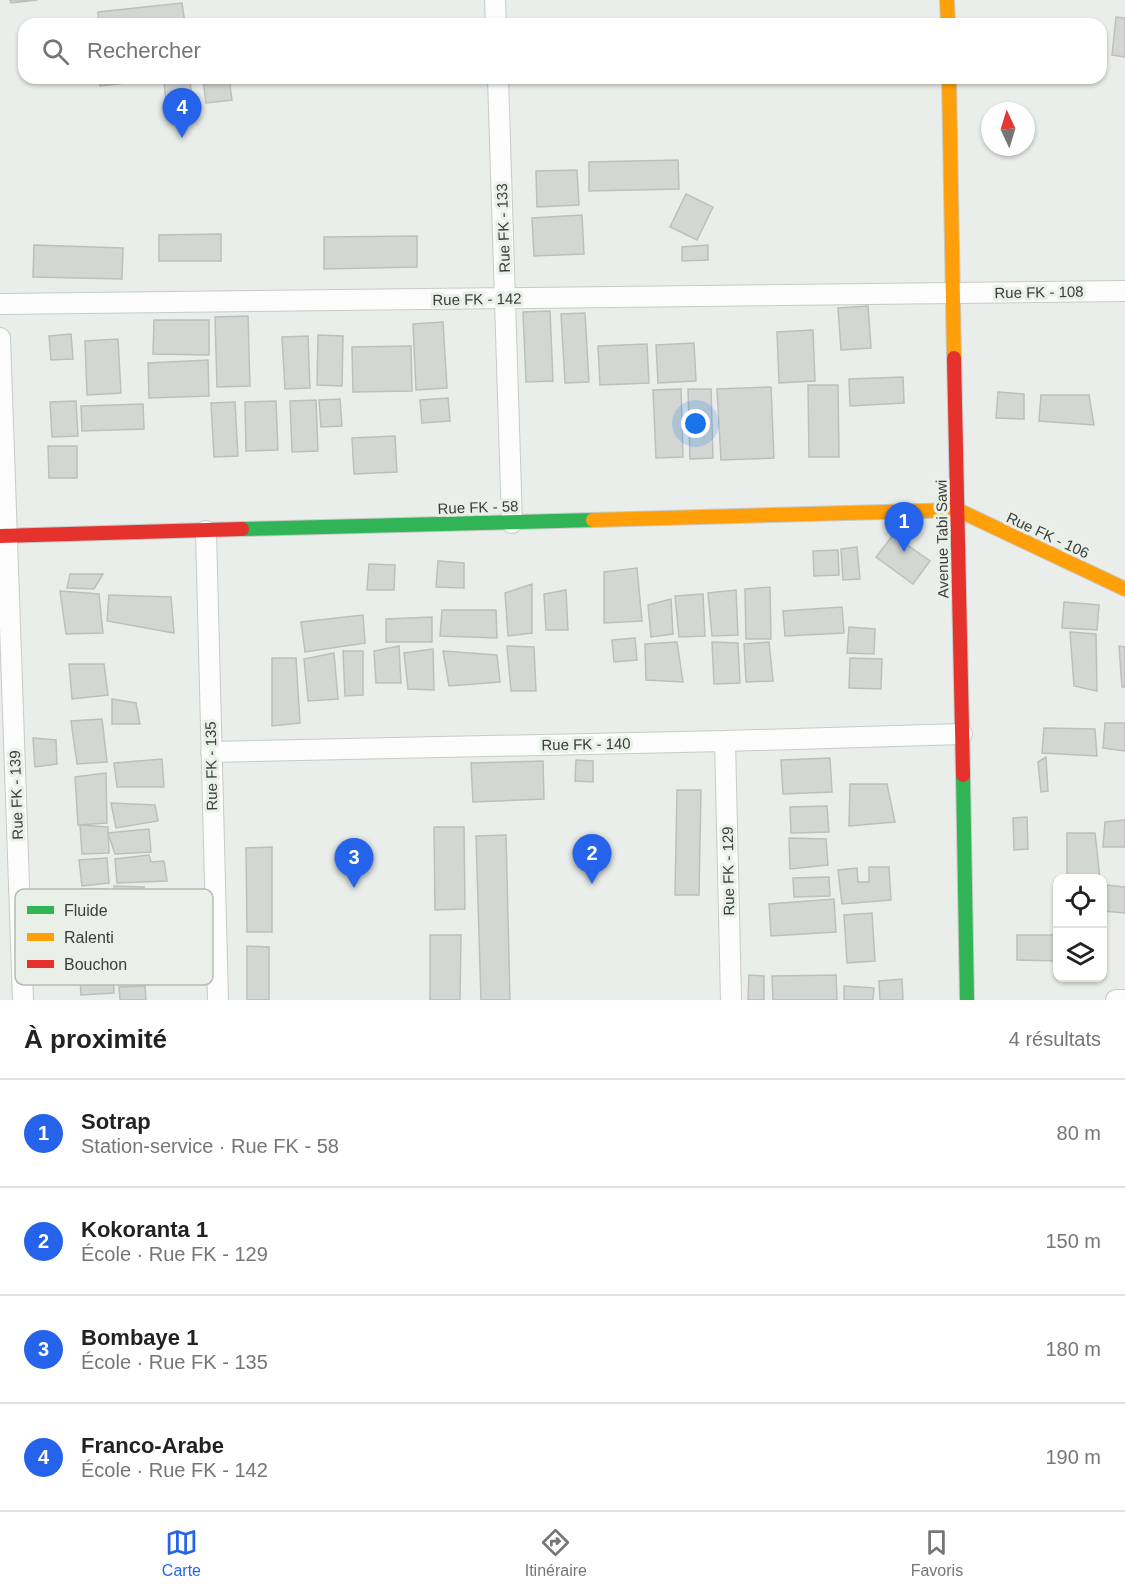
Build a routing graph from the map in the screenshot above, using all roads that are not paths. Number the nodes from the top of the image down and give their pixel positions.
1 (495, 0) edge
2 (947, 0) edge
3 (496, 18) edge
4 (948, 18) edge
5 (498, 84) edge
6 (949, 84) edge
7 (1125, 291) edge
8 (953, 292) junction
9 (505, 299) junction
10 (0, 304) edge
11 (0, 338) edge
12 (958, 510) junction
13 (512, 523) junction
14 (206, 531) junction
15 (3, 536) edge
16 (1125, 589) edge
17 (962, 734) junction
18 (725, 741) junction
19 (211, 752) junction
20 (18, 889) edge
21 (22, 985) edge
22 (23, 1000) edge
23 (218, 1000) edge
24 (731, 1000) edge
25 (968, 1000) edge
26 (1116, 1000) edge
27 (1125, 1000) edge

1 - 3 street
2 - 4 street
5 - 9 street, Rue FK - 133
6 - 8 street, Avenue Tabi Sawi
7 - 8 street, Rue FK - 108
8 - 9 street, Rue FK - 142
8 - 12 street, Avenue Tabi Sawi
9 - 10 street, Rue FK - 142
9 - 13 street, Rue FK - 133
11 - 15 street, Rue FK - 139
12 - 13 street, Rue FK - 58
12 - 16 street, Rue FK - 106
12 - 17 street, Avenue Tabi Sawi
13 - 14 street, Rue FK - 58
14 - 15 street, Rue FK - 58
14 - 19 street, Rue FK - 135
15 - 20 street, Rue FK - 139
17 - 18 street, Rue FK - 140
17 - 25 street, Avenue Tabi Sawi
18 - 19 street, Rue FK - 140
18 - 24 street, Rue FK - 129
19 - 23 street, Rue FK - 135
21 - 22 street, Rue FK - 139
26 - 27 street

